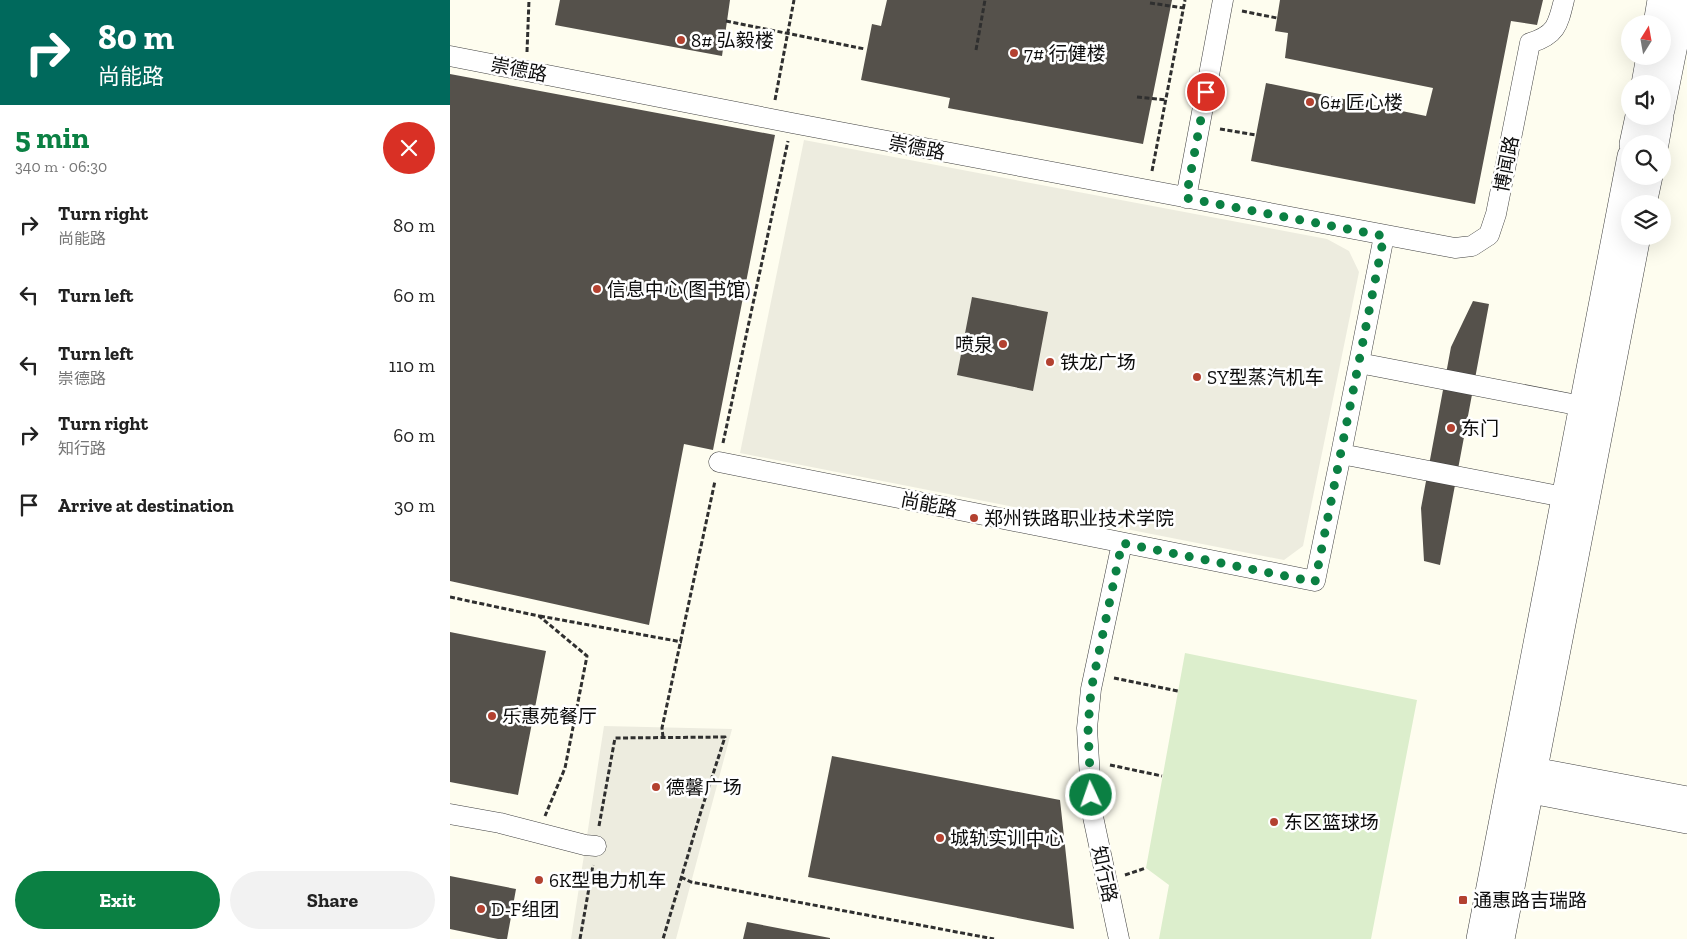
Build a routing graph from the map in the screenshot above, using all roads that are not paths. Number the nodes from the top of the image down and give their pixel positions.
1 (1564, 0) edge
2 (1660, 0) edge
3 (1684, 0) edge
4 (1222, 3) edge
5 (1658, 15) edge
6 (450, 56) edge
7 (1669, 75) edge
8 (1624, 185) edge
9 (1186, 198) junction
10 (1384, 236) junction
11 (1636, 245) edge
12 (1359, 363) junction
13 (1582, 406) junction
14 (1341, 454) junction
15 (719, 462) road end
16 (1564, 497) junction
17 (1122, 543) junction
18 (1522, 779) junction
19 (1687, 800) edge
20 (450, 814) edge
21 (1687, 821) edge
22 (596, 846) road end
23 (1119, 939) edge
24 (1479, 939) edge
25 (1502, 939) edge

1 - 10 street, 博闻路
2 - 5 street
3 - 7 street
4 - 9 street
6 - 9 street, 崇德路
8 - 13 street
9 - 10 street, 崇德路
10 - 12 street
11 - 18 street
12 - 13 street
12 - 14 street
13 - 16 street
14 - 16 street
14 - 17 street, 尚能路
15 - 17 street, 尚能路
16 - 18 street
17 - 23 street, 知行路
18 - 19 street
18 - 21 street
18 - 24 street
18 - 25 street
20 - 22 street

